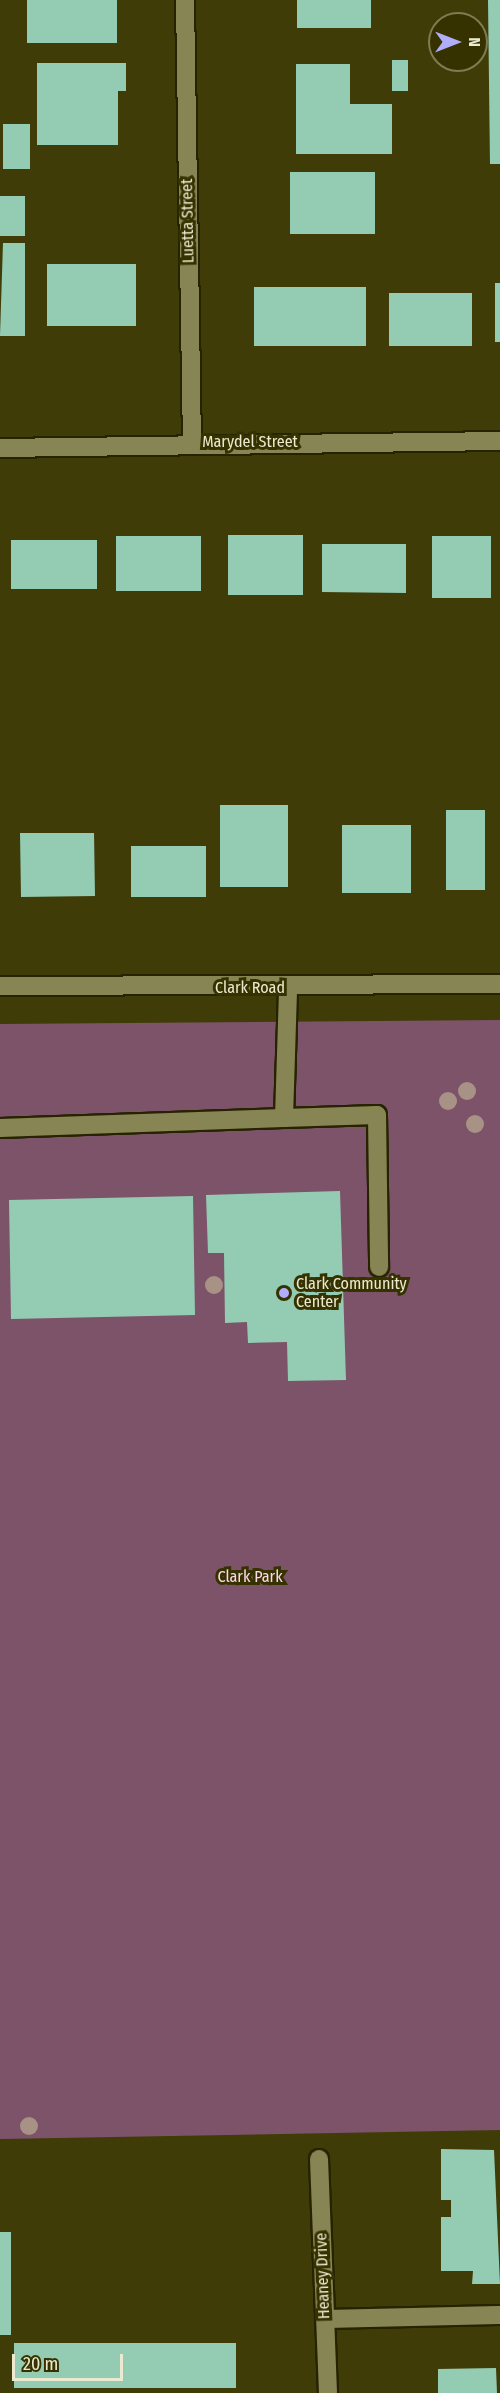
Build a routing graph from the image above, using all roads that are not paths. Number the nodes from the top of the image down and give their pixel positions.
1 (185, 0) edge
2 (500, 441) edge
3 (192, 443) junction
4 (0, 448) edge
5 (500, 984) edge
6 (0, 986) edge
7 (288, 989) junction
8 (284, 1118) junction
9 (0, 1128) edge
10 (379, 1267) dead end
11 (319, 2159) dead end
12 (500, 2315) edge
13 (325, 2319) junction
14 (328, 2393) edge

1 - 3 street, Luetta Street
2 - 3 street, Marydel Street
3 - 4 street, Marydel Street
5 - 7 street, Clark Road
6 - 7 street, Clark Road
7 - 8 street
8 - 9 street
8 - 10 street
11 - 13 street, Heaney Drive
12 - 13 street
13 - 14 street, Heaney Drive

